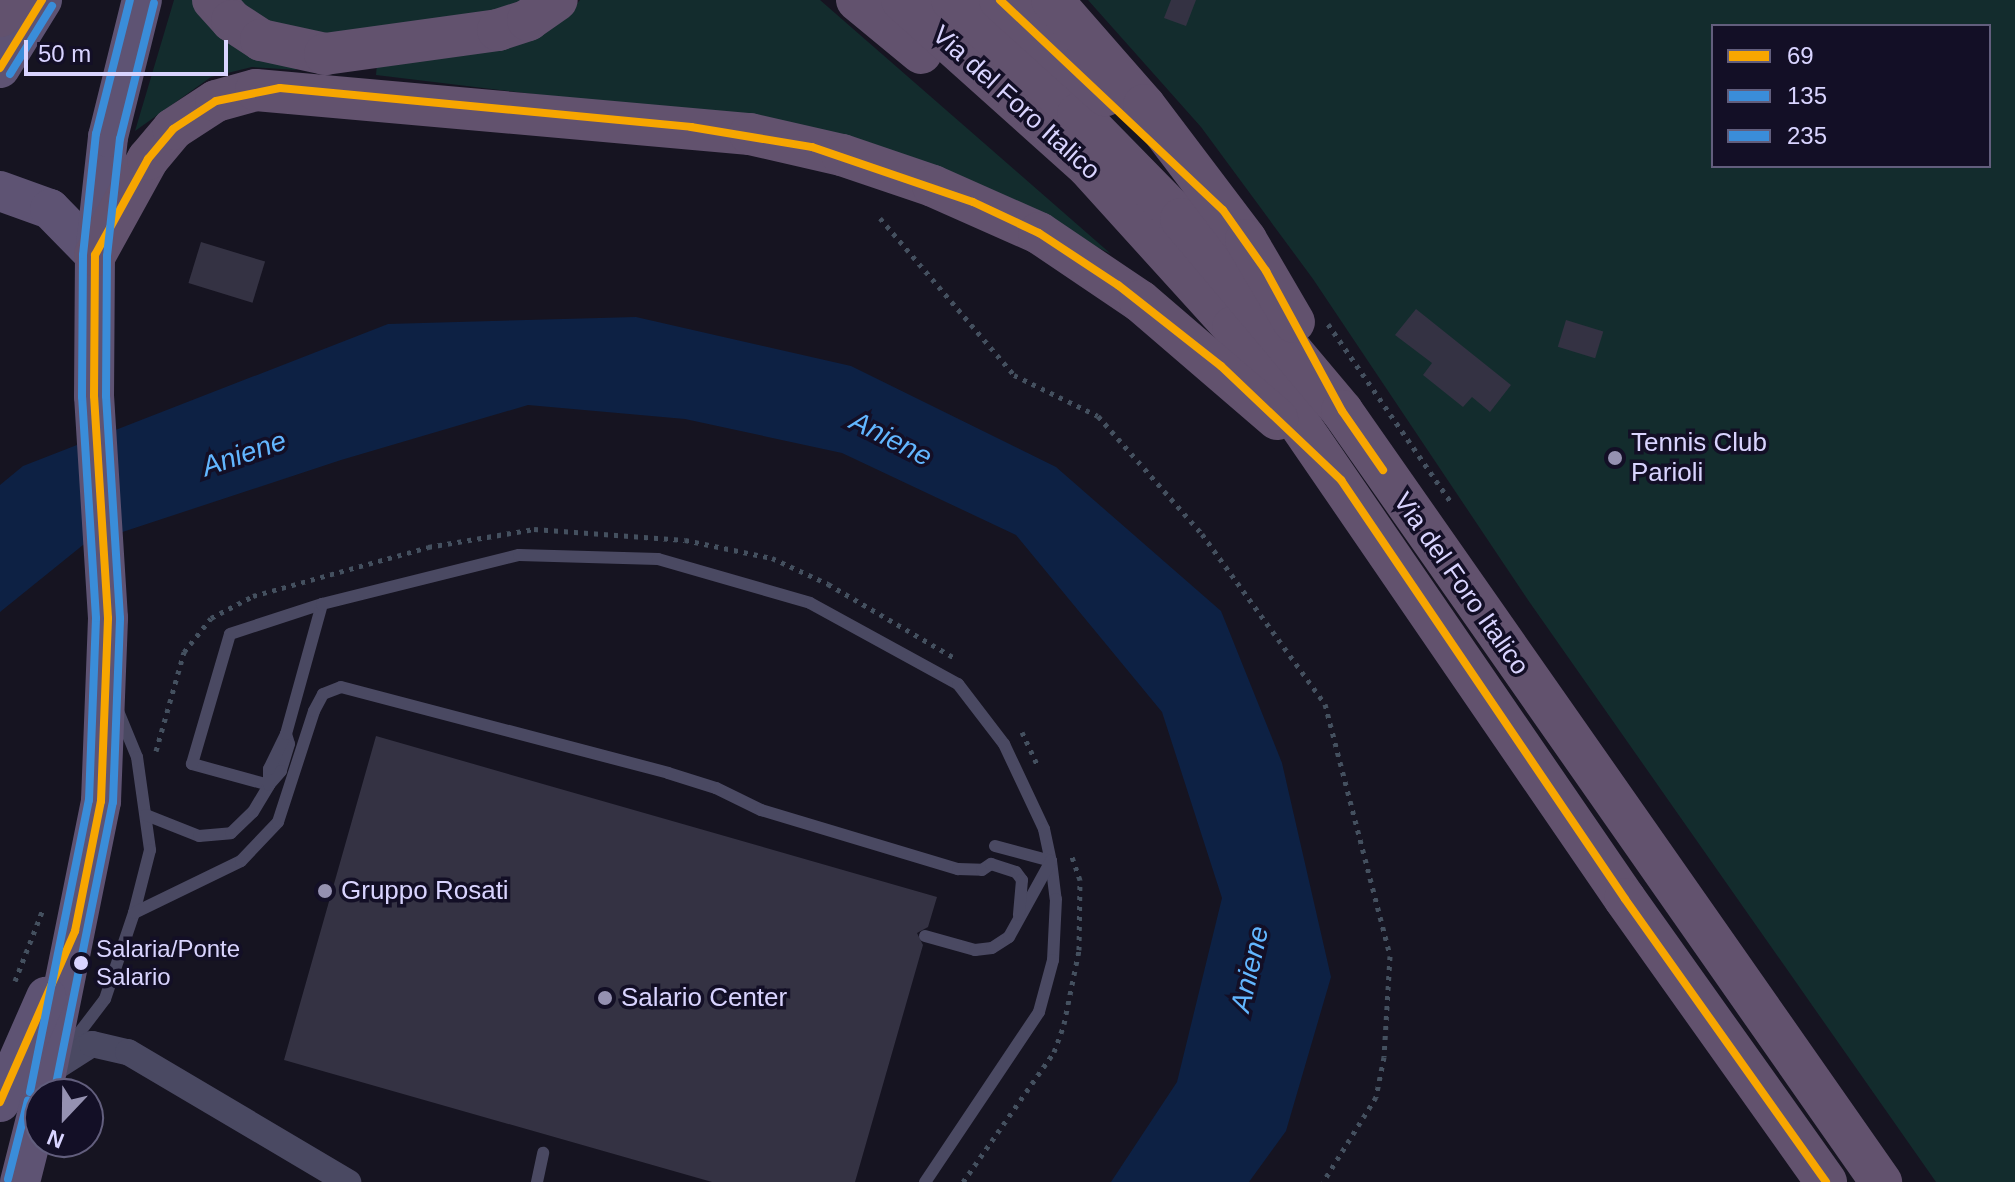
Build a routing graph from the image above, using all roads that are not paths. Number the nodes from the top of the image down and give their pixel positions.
1 (20, 0) edge
2 (42, 0) edge
3 (142, 0) edge
4 (213, 0) edge
5 (557, 0) edge
6 (857, 0) edge
7 (902, 0) edge
8 (952, 0) edge
9 (1000, 0) edge
10 (1052, 0) edge
11 (0, 16) edge
12 (0, 68) edge
13 (0, 191) edge
14 (1223, 210) junction
15 (95, 255) junction
16 (1204, 293) junction
17 (1342, 411) junction
18 (1341, 480) junction
19 (322, 604) junction
20 (107, 686) junction
21 (269, 785) junction
22 (146, 815) junction
23 (995, 846) dead end
24 (1051, 861) junction
25 (134, 913) junction
26 (1019, 915) junction
27 (75, 931) junction
28 (925, 936) dead end
29 (46, 1078) edge
30 (52, 1078) edge
31 (57, 1078) edge
32 (0, 1102) edge
33 (543, 1153) dead end
34 (26, 1158) edge
35 (20, 1182) edge
36 (348, 1182) edge
37 (537, 1182) edge
38 (925, 1182) edge
39 (1826, 1182) edge
40 (1881, 1182) edge

1 - 11 highway
2 - 12 main road
3 - 15 main road
4 - 5 highway
6 - 16 highway
7 - 16 highway, Via del Foro Italico
8 - 17 highway, Via del Foro Italico
9 - 14 highway
10 - 14 highway
13 - 15 main road
14 - 17 highway
15 - 18 highway
15 - 20 main road
16 - 18 highway, Via del Foro Italico
17 - 40 highway, Via del Foro Italico
18 - 39 highway, Via del Foro Italico
19 - 21 lane
19 - 21 lane
19 - 24 lane
20 - 22 lane
20 - 27 main road
21 - 22 lane
22 - 25 lane
23 - 24 lane
24 - 26 lane
24 - 38 lane
25 - 26 lane
25 - 30 lane
26 - 28 lane
27 - 29 main road
27 - 32 main road
31 - 36 street
33 - 37 lane
34 - 35 main road

